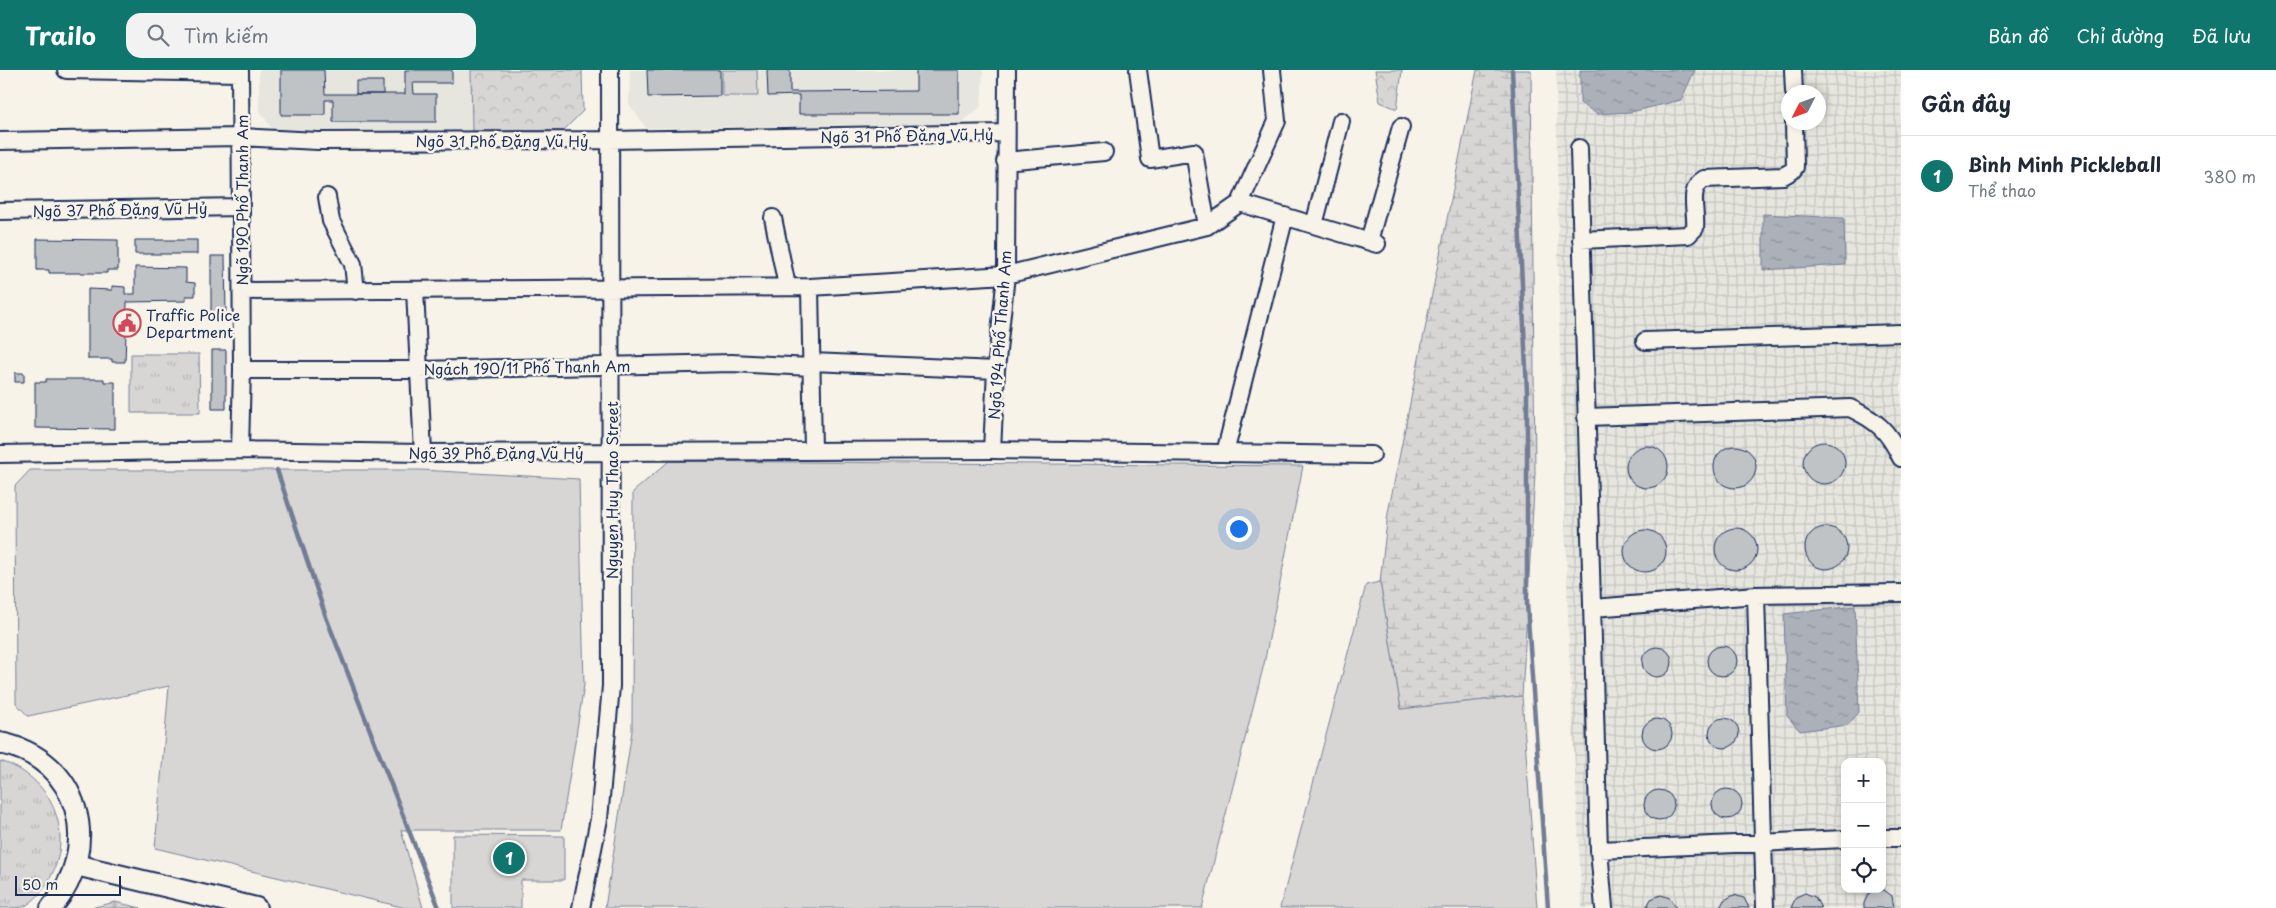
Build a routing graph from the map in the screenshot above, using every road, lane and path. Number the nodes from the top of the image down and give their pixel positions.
1 (66, 70) edge
2 (610, 70) edge
3 (1006, 70) edge
4 (1138, 70) edge
5 (1272, 70) edge
6 (1793, 70) edge
7 (240, 71) edge
8 (1794, 85) edge
9 (1342, 121) dead end
10 (1401, 127) dead end
11 (1794, 130) edge
12 (1005, 133) junction
13 (240, 137) junction
14 (610, 140) junction
15 (0, 141) edge
16 (1579, 148) dead end
17 (1104, 152) dead end
18 (1005, 162) junction
19 (327, 197) dead end
20 (1240, 203) junction
21 (240, 207) junction
22 (0, 211) edge
23 (1285, 216) junction
24 (773, 218) dead end
25 (1314, 225) junction
26 (1207, 226) junction
27 (1581, 240) junction
28 (1006, 275) junction
29 (787, 286) junction
30 (810, 286) junction
31 (611, 288) junction
32 (415, 290) junction
33 (242, 291) junction
34 (356, 291) junction
35 (1901, 333) edge
36 (1645, 341) dead end
37 (811, 364) junction
38 (611, 365) junction
39 (242, 370) junction
40 (419, 370) junction
41 (996, 370) junction
42 (1586, 417) junction
43 (240, 450) junction
44 (992, 450) junction
45 (813, 451) junction
46 (611, 452) junction
47 (423, 453) junction
48 (0, 454) edge
49 (1225, 454) junction
50 (1372, 455) dead end
51 (1901, 458) edge
52 (1901, 593) edge
53 (1756, 595) junction
54 (1593, 608) junction
55 (0, 742) edge
56 (1886, 838) edge
57 (1901, 838) edge
58 (1841, 840) edge
59 (1763, 842) junction
60 (1599, 850) junction
61 (76, 865) junction
62 (52, 908) edge
63 (256, 908) edge
64 (581, 908) edge
65 (1604, 908) edge
66 (1766, 908) edge

1 - 7 street
2 - 14 street, Nguyen Huy Thao Street
3 - 12 street, Ngõ 194 Phố Thanh Am
4 - 26 street
5 - 20 street
6 - 8 street
7 - 13 street, Ngõ 190 Phố Thanh Am
9 - 25 street
10 - 25 street
11 - 27 street
12 - 14 street, Ngõ 31 Phố Đặng Vũ Hỷ
12 - 18 street, Ngõ 194 Phố Thanh Am
13 - 14 street, Ngõ 31 Phố Đặng Vũ Hỷ
13 - 15 street, Ngõ 31 Phố Đặng Vũ Hỷ
13 - 21 street, Ngõ 190 Phố Thanh Am
14 - 31 street, Nguyen Huy Thao Street
16 - 27 street
17 - 18 street
18 - 28 street, Ngõ 194 Phố Thanh Am
19 - 34 street
20 - 23 street
20 - 26 street
21 - 22 street, Ngõ 37 Phố Đặng Vũ Hỷ
21 - 33 street, Ngõ 190 Phố Thanh Am
23 - 25 street
23 - 49 street
24 - 29 street
26 - 28 street
27 - 42 street
28 - 30 street
28 - 41 street, Ngõ 194 Phố Thanh Am
29 - 30 street
29 - 31 street
30 - 37 street
31 - 32 street
31 - 38 street, Nguyen Huy Thao Street
32 - 34 street
32 - 40 street
33 - 34 street
33 - 39 street, Ngõ 190 Phố Thanh Am
35 - 36 street
37 - 38 street, Ngách 190/11 Phố Thanh Am
37 - 41 street, Ngách 190/11 Phố Thanh Am
37 - 45 street
38 - 40 street, Ngách 190/11 Phố Thanh Am
38 - 46 street, Nguyen Huy Thao Street
39 - 40 street, Ngách 190/11 Phố Thanh Am
39 - 43 street, Ngõ 190 Phố Thanh Am
40 - 47 street
41 - 44 street, Ngõ 194 Phố Thanh Am
42 - 51 street
42 - 54 street
43 - 47 street, Ngõ 39 Phố Đặng Vũ Hỷ
43 - 48 street, Ngõ 39 Phố Đặng Vũ Hỷ
44 - 45 street, Ngõ 39 Phố Đặng Vũ Hỷ
44 - 49 street, Ngõ 39 Phố Đặng Vũ Hỷ
45 - 46 street, Ngõ 39 Phố Đặng Vũ Hỷ
46 - 47 street, Ngõ 39 Phố Đặng Vũ Hỷ
46 - 64 street, Nguyen Huy Thao Street
49 - 50 street, Ngõ 39 Phố Đặng Vũ Hỷ
52 - 53 street
53 - 54 street
53 - 59 street
54 - 60 street
55 - 61 main road
56 - 57 street
58 - 59 street
59 - 60 street
59 - 66 street
60 - 65 street
61 - 62 main road
61 - 63 main road

